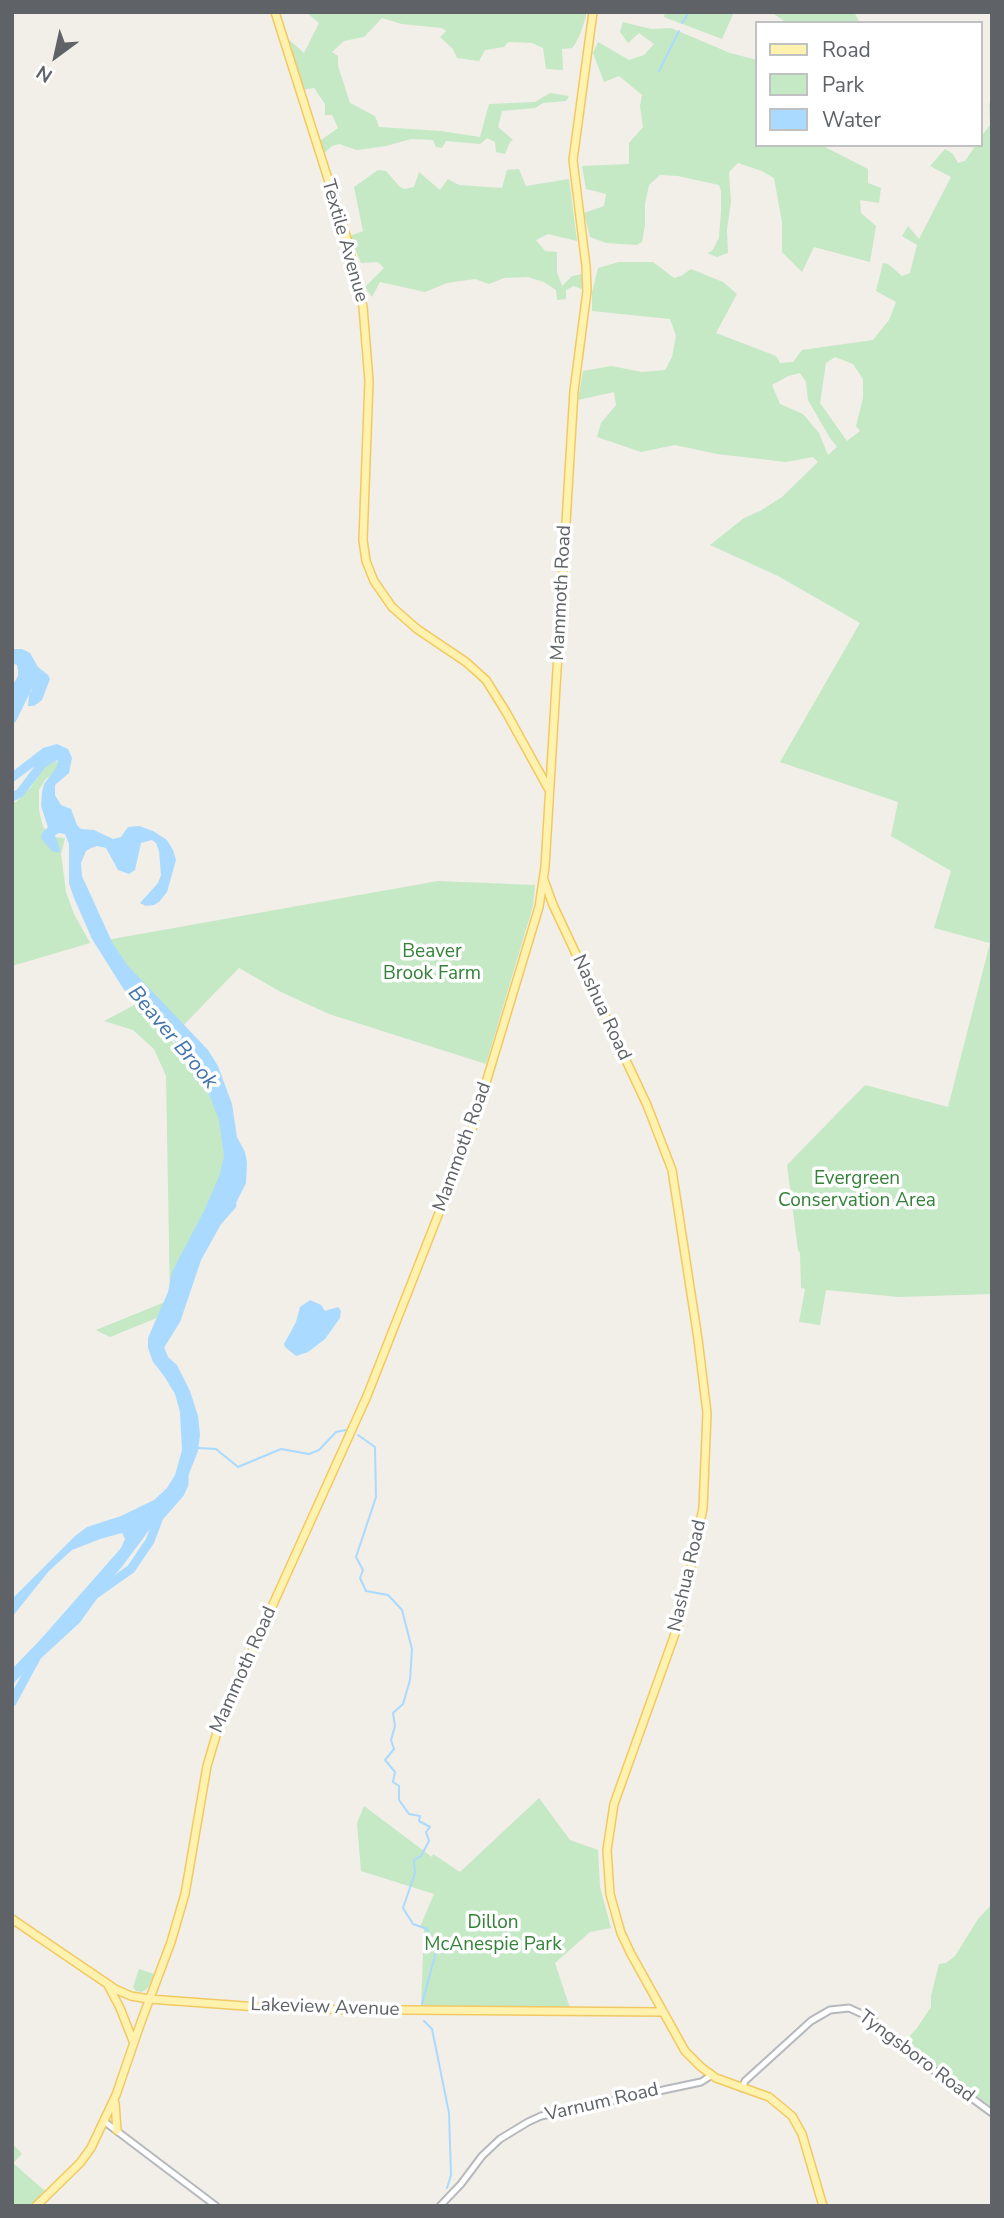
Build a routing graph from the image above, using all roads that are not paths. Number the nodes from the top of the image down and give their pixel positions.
1 (275, 12) edge
2 (593, 12) edge
3 (551, 761) junction
4 (538, 770) junction
5 (549, 791) junction
6 (544, 879) junction
7 (12, 1919) edge
8 (108, 1985) junction
9 (149, 1999) junction
10 (662, 2012) junction
11 (134, 2043) junction
12 (712, 2075) junction
13 (742, 2088) junction
14 (115, 2099) junction
15 (992, 2113) edge
16 (105, 2122) junction
17 (117, 2130) junction
18 (36, 2206) edge
19 (216, 2206) edge
20 (440, 2206) edge
21 (823, 2206) edge

1 - 4 main road, Textile Avenue
2 - 3 main road, Mammoth Road
3 - 4 main road
3 - 5 main road, Mammoth Road
4 - 5 main road
5 - 6 main road, Mammoth Road
6 - 9 main road, Mammoth Road
6 - 10 main road, Nashua Road
7 - 8 main road, Lakeview Avenue
8 - 9 main road, Lakeview Avenue
8 - 11 main road
9 - 10 main road, Lakeview Avenue
9 - 11 main road, Mammoth Road
10 - 12 main road, Nashua Road
11 - 14 main road, Mammoth Road
12 - 13 main road, Nashua Road
12 - 20 street, Varnum Road
13 - 15 street, Tyngsboro Road
13 - 21 main road, Nashua Road
14 - 16 main road, Mammoth Road
14 - 17 main road
16 - 17 street
16 - 18 main road, Mammoth Road
17 - 19 street

